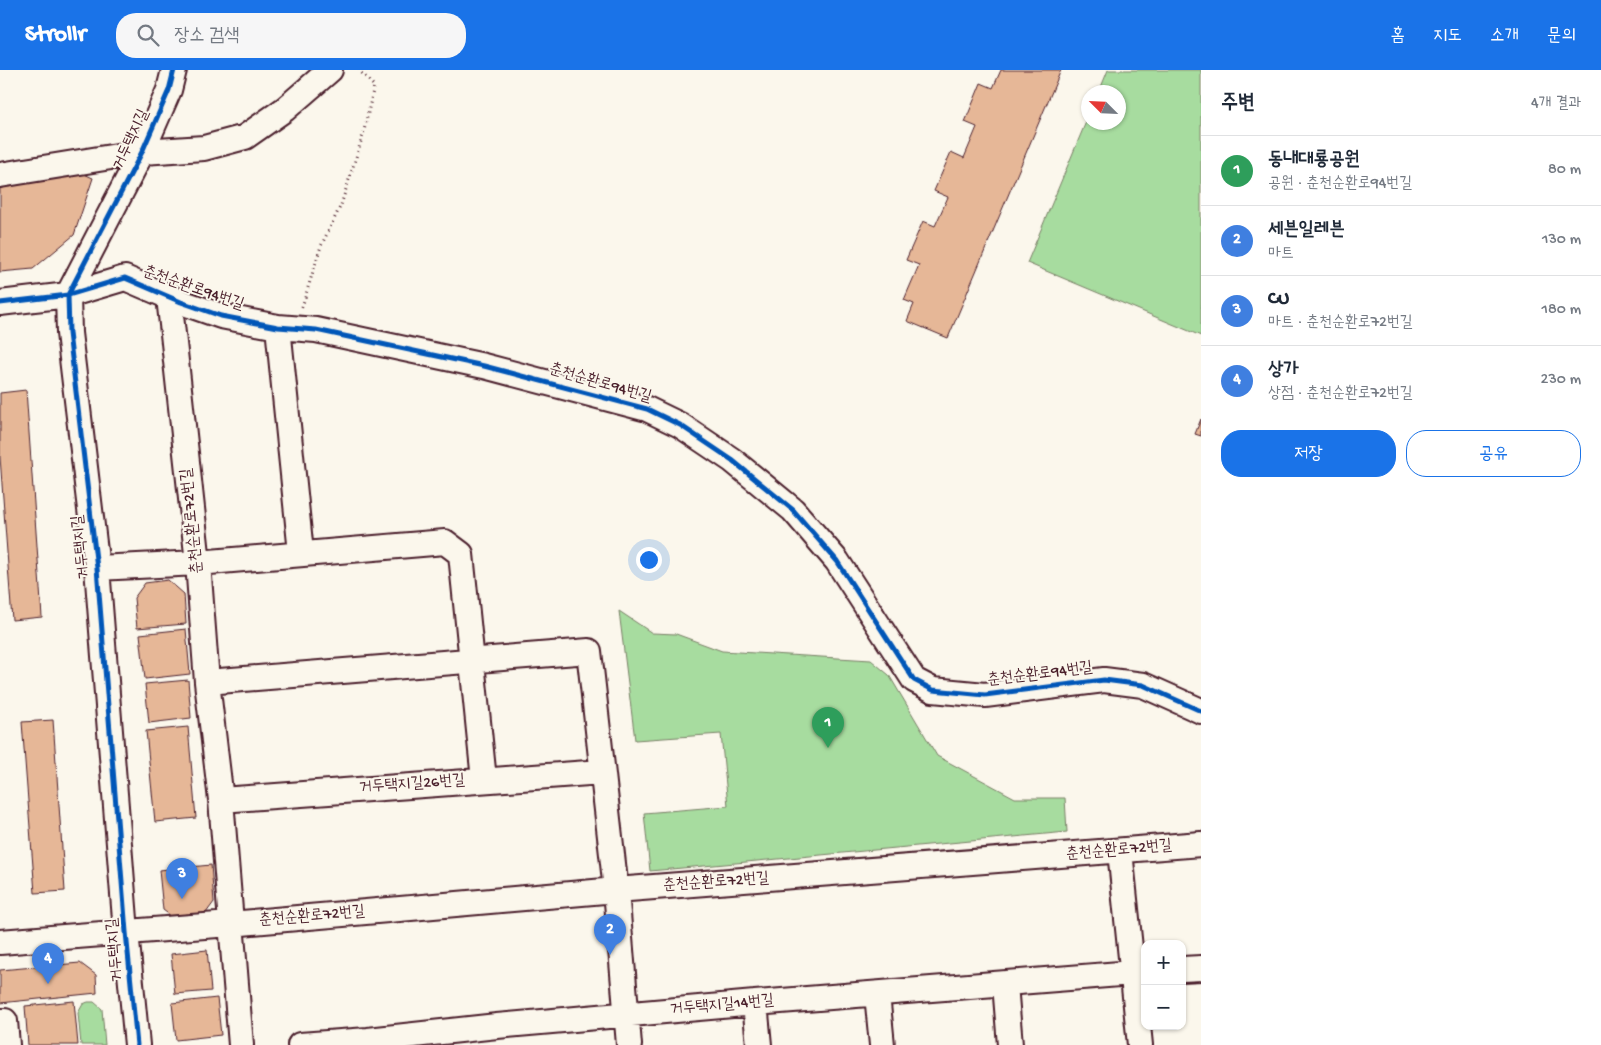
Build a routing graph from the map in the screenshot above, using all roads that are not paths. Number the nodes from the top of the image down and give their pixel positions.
1 (174, 70) edge
2 (320, 75) edge
3 (142, 152) junction
4 (0, 175) edge
5 (68, 295) junction
6 (169, 297) junction
7 (0, 303) edge
8 (287, 328) junction
9 (301, 553) junction
10 (198, 563) junction
11 (97, 568) junction
12 (472, 661) junction
13 (207, 682) junction
14 (1201, 711) edge
15 (602, 772) junction
16 (484, 780) junction
17 (221, 800) junction
18 (1201, 844) edge
19 (1120, 851) junction
20 (616, 890) junction
21 (230, 924) junction
22 (126, 932) junction
23 (0, 942) edge
24 (1201, 968) edge
25 (1186, 969) edge
26 (1139, 972) edge
27 (1005, 984) junction
28 (877, 994) junction
29 (755, 1002) junction
30 (626, 1015) junction
31 (0, 1021) edge
32 (498, 1035) edge
33 (368, 1043) edge
34 (7, 1045) edge
35 (138, 1045) edge
36 (241, 1045) edge
37 (300, 1045) edge
38 (629, 1045) edge
39 (760, 1045) edge
40 (882, 1045) edge
41 (1010, 1045) edge
42 (1140, 1045) edge

1 - 3 street, 거두택지길
2 - 3 street
3 - 4 street, 거두택지길
3 - 5 street, 거두택지길
5 - 6 street, 춘천순환로94번길
5 - 7 street, 춘천순환로94번길
5 - 11 street, 거두택지길
6 - 8 street, 춘천순환로94번길
6 - 10 street, 춘천순환로72번길
8 - 9 street
8 - 14 street, 춘천순환로94번길
9 - 10 street
9 - 12 street
10 - 11 street
10 - 13 street, 춘천순환로72번길
11 - 22 street, 거두택지길
12 - 13 street
12 - 15 street
12 - 16 street
13 - 17 street, 춘천순환로72번길
15 - 16 street, 거두택지길26번길
15 - 20 street
16 - 17 street, 거두택지길26번길
17 - 21 street, 춘천순환로72번길
18 - 19 street, 춘천순환로72번길
19 - 20 street, 춘천순환로72번길
19 - 26 street
20 - 21 street, 춘천순환로72번길
20 - 30 street
21 - 22 street, 춘천순환로72번길
21 - 36 street, 춘천순환로72번길
22 - 23 street, 춘천순환로72번길
22 - 35 street, 거두택지길
24 - 25 street
26 - 27 street, 거두택지길14번길
26 - 42 street
27 - 28 street, 거두택지길14번길
27 - 41 street
28 - 29 street, 거두택지길14번길
28 - 40 street
29 - 30 street, 거두택지길14번길
29 - 39 street
30 - 32 street, 거두택지길14번길
30 - 38 street
31 - 34 street
32 - 33 street, 거두택지길14번길
33 - 37 street, 거두택지길14번길

